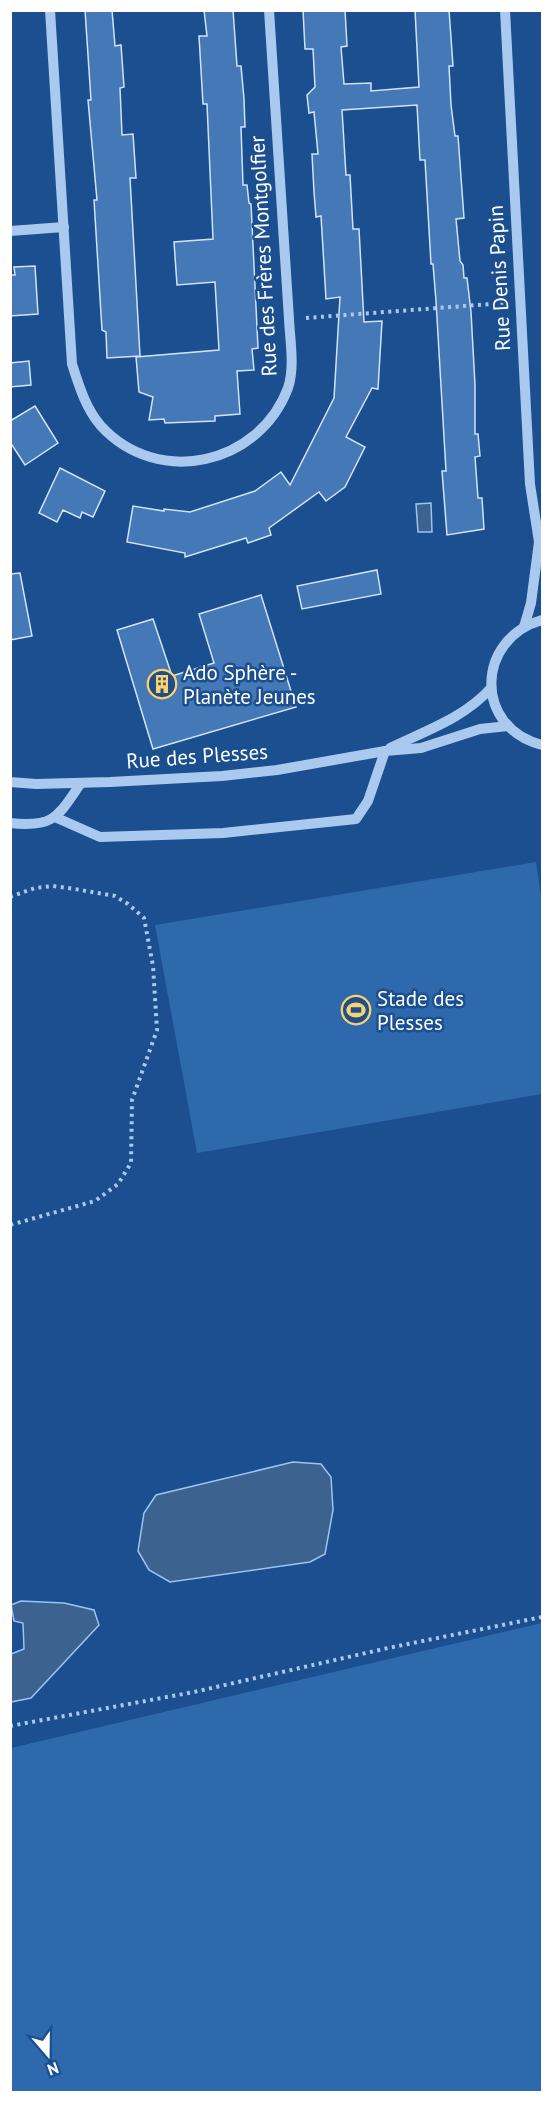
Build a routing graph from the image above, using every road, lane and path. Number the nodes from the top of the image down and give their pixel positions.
1 (50, 10) edge
2 (269, 10) edge
3 (505, 10) edge
4 (64, 227) junction
5 (10, 231) edge
6 (520, 302) junction
7 (289, 320) junction
8 (541, 547) edge
9 (543, 620) edge
10 (524, 627) junction
11 (491, 688) junction
12 (508, 726) junction
13 (543, 746) edge
14 (385, 751) junction
15 (10, 782) edge
16 (81, 783) junction
17 (57, 818) junction
18 (10, 823) edge
19 (10, 897) edge
20 (10, 1225) edge
21 (543, 1617) edge
22 (10, 1726) edge

1 - 4 street, Rue des Frères Montgolfier
2 - 7 street, Rue des Frères Montgolfier
3 - 6 street, Rue Denis Papin
4 - 5 street
4 - 7 street, Rue des Frères Montgolfier
6 - 7 path
6 - 8 street, Rue Denis Papin
8 - 10 street, Rue Denis Papin
9 - 10 street
10 - 11 street
11 - 12 street
11 - 14 street, Rue des Plesses
12 - 13 street
12 - 14 street, Rue des Plesses
14 - 16 street, Rue des Plesses
14 - 17 street
15 - 16 street, Rue des Plesses
16 - 17 street
17 - 18 street
19 - 20 path
21 - 22 path

